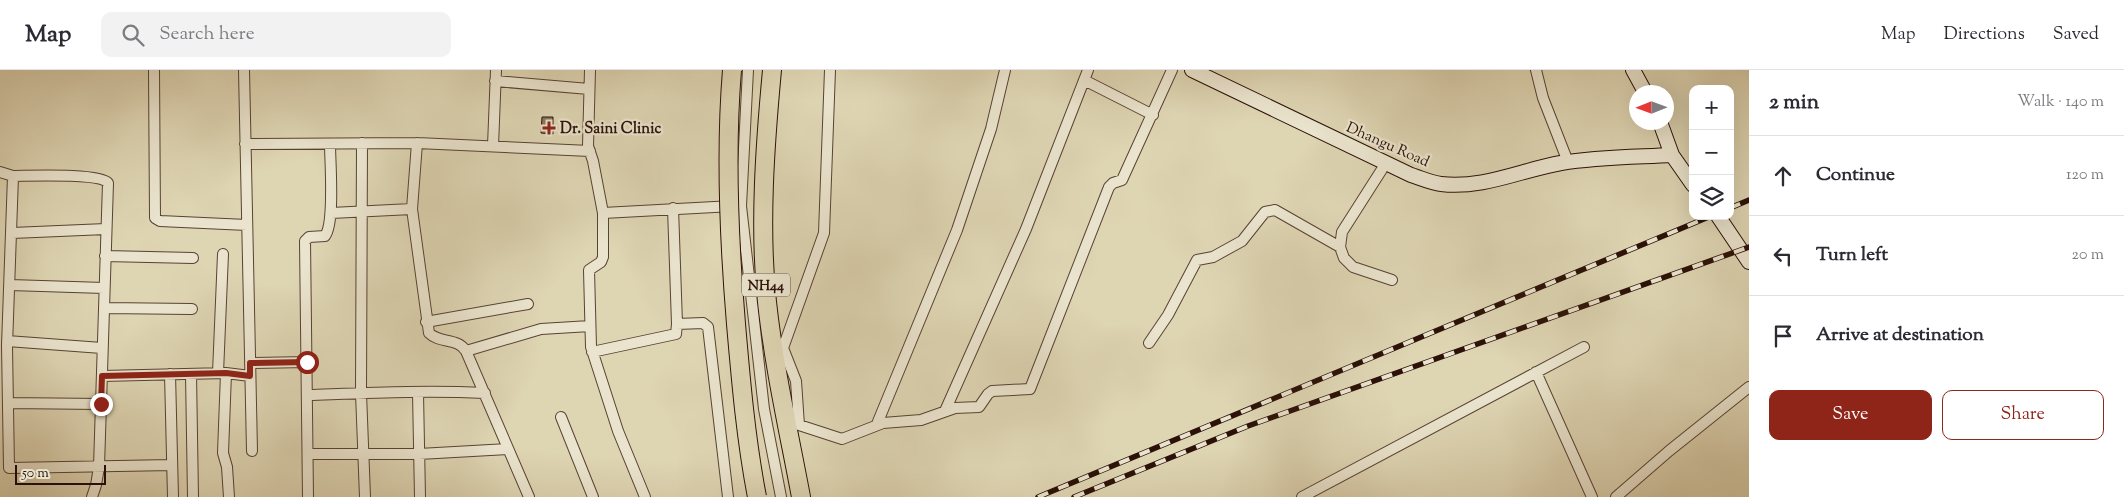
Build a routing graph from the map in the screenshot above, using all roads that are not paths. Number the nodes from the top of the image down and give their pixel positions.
1 (154, 70) edge
2 (244, 70) edge
3 (590, 70) edge
4 (732, 70) edge
5 (748, 70) edge
6 (772, 70) edge
7 (830, 70) edge
8 (1005, 70) edge
9 (1088, 70) edge
10 (1172, 70) edge
11 (1192, 70) edge
12 (1536, 70) edge
13 (1633, 70) edge
14 (496, 75) edge
15 (1213, 75) edge
16 (1084, 80) junction
17 (1641, 85) edge
18 (589, 89) junction
19 (1153, 115) junction
20 (1663, 130) edge
21 (362, 143) junction
22 (417, 143) junction
23 (245, 144) junction
24 (330, 144) junction
25 (493, 146) junction
26 (590, 151) junction
27 (1672, 155) junction
28 (1568, 162) junction
29 (1386, 163) junction
30 (0, 172) edge
31 (13, 176) junction
32 (1689, 179) edge
33 (741, 206) junction
34 (673, 208) junction
35 (412, 209) junction
36 (362, 211) junction
37 (331, 213) junction
38 (603, 213) junction
39 (1721, 220) edge
40 (247, 225) junction
41 (106, 230) junction
42 (12, 233) junction
43 (1340, 247) junction
44 (223, 254) dead end
45 (105, 256) junction
46 (193, 258) dead end
47 (1749, 262) edge
48 (1392, 280) dead end
49 (10, 285) junction
50 (104, 288) junction
51 (528, 304) dead end
52 (104, 308) junction
53 (192, 309) dead end
54 (426, 322) junction
55 (677, 324) junction
56 (590, 326) junction
57 (8, 341) junction
58 (1149, 343) dead end
59 (1584, 347) dead end
60 (102, 348) junction
61 (466, 351) junction
62 (592, 352) junction
63 (307, 362) junction
64 (250, 363) junction
65 (1536, 372) junction
66 (222, 373) junction
67 (170, 374) junction
68 (191, 374) junction
69 (102, 376) junction
70 (250, 376) junction
71 (1749, 387) edge
72 (361, 393) junction
73 (418, 393) junction
74 (484, 393) junction
75 (308, 395) junction
76 (8, 403) junction
77 (101, 404) junction
78 (944, 411) junction
79 (561, 417) dead end
80 (877, 424) junction
81 (508, 449) junction
82 (252, 451) dead end
83 (308, 454) junction
84 (364, 454) junction
85 (419, 454) junction
86 (172, 465) junction
87 (99, 467) junction
88 (5, 468) edge
89 (92, 497) edge
90 (173, 497) edge
91 (193, 497) edge
92 (228, 497) edge
93 (308, 497) edge
94 (364, 497) edge
95 (420, 497) edge
96 (529, 497) edge
97 (593, 497) edge
98 (645, 497) edge
99 (728, 497) edge
100 (757, 497) edge
101 (781, 497) edge
102 (801, 497) edge
103 (1302, 497) edge
104 (1592, 497) edge
105 (1616, 497) edge

1 - 40 street
2 - 23 street
3 - 18 street
4 - 100 highway, NH44, bridge
5 - 33 street
6 - 102 highway, NH44
7 - 80 street
8 - 80 street
9 - 16 street
10 - 19 street
11 - 15 street, Dhangu Road
12 - 28 street
13 - 17 street
14 - 18 street
14 - 25 street
15 - 29 street, Dhangu Road
16 - 19 street
16 - 78 street
18 - 26 street
19 - 78 street
20 - 27 street
21 - 22 street
21 - 24 street
21 - 36 street
22 - 25 street
22 - 35 street
23 - 24 street
23 - 40 street
24 - 37 street
25 - 26 street
26 - 38 street
27 - 28 street, Dhangu Road
27 - 32 street
28 - 29 street, Dhangu Road
29 - 43 street
30 - 31 street
31 - 41 street
31 - 42 street
33 - 34 street
33 - 101 street
34 - 38 street
34 - 55 street
35 - 36 street
35 - 54 street
36 - 37 street
36 - 72 street
37 - 63 street
38 - 56 street
39 - 47 street
40 - 64 street
41 - 42 street
41 - 45 street
42 - 49 street
43 - 48 street
43 - 58 street
44 - 66 street
45 - 46 street
45 - 50 street
49 - 50 street
49 - 57 street
50 - 52 street
51 - 54 street
52 - 53 street
52 - 60 street
54 - 61 street
55 - 62 street
55 - 99 street
56 - 61 street
56 - 62 street
57 - 60 street
57 - 76 street
59 - 65 street
60 - 69 street
61 - 74 street
62 - 98 street
63 - 64 street
63 - 75 street
64 - 70 street
65 - 103 street
65 - 104 street
66 - 68 street
66 - 70 street
66 - 92 street
67 - 68 street
67 - 69 street
67 - 86 street
68 - 91 street
69 - 77 street
70 - 82 street
71 - 105 street
72 - 73 street
72 - 75 street
72 - 84 street
73 - 74 street
73 - 85 street
74 - 81 street
75 - 83 street
76 - 77 street
76 - 88 street
77 - 87 street
78 - 80 street
79 - 97 street
81 - 85 street
81 - 96 street
83 - 84 street
83 - 93 street
84 - 85 street
84 - 94 street
85 - 95 street
86 - 87 street
86 - 90 street
87 - 88 street
87 - 89 street

